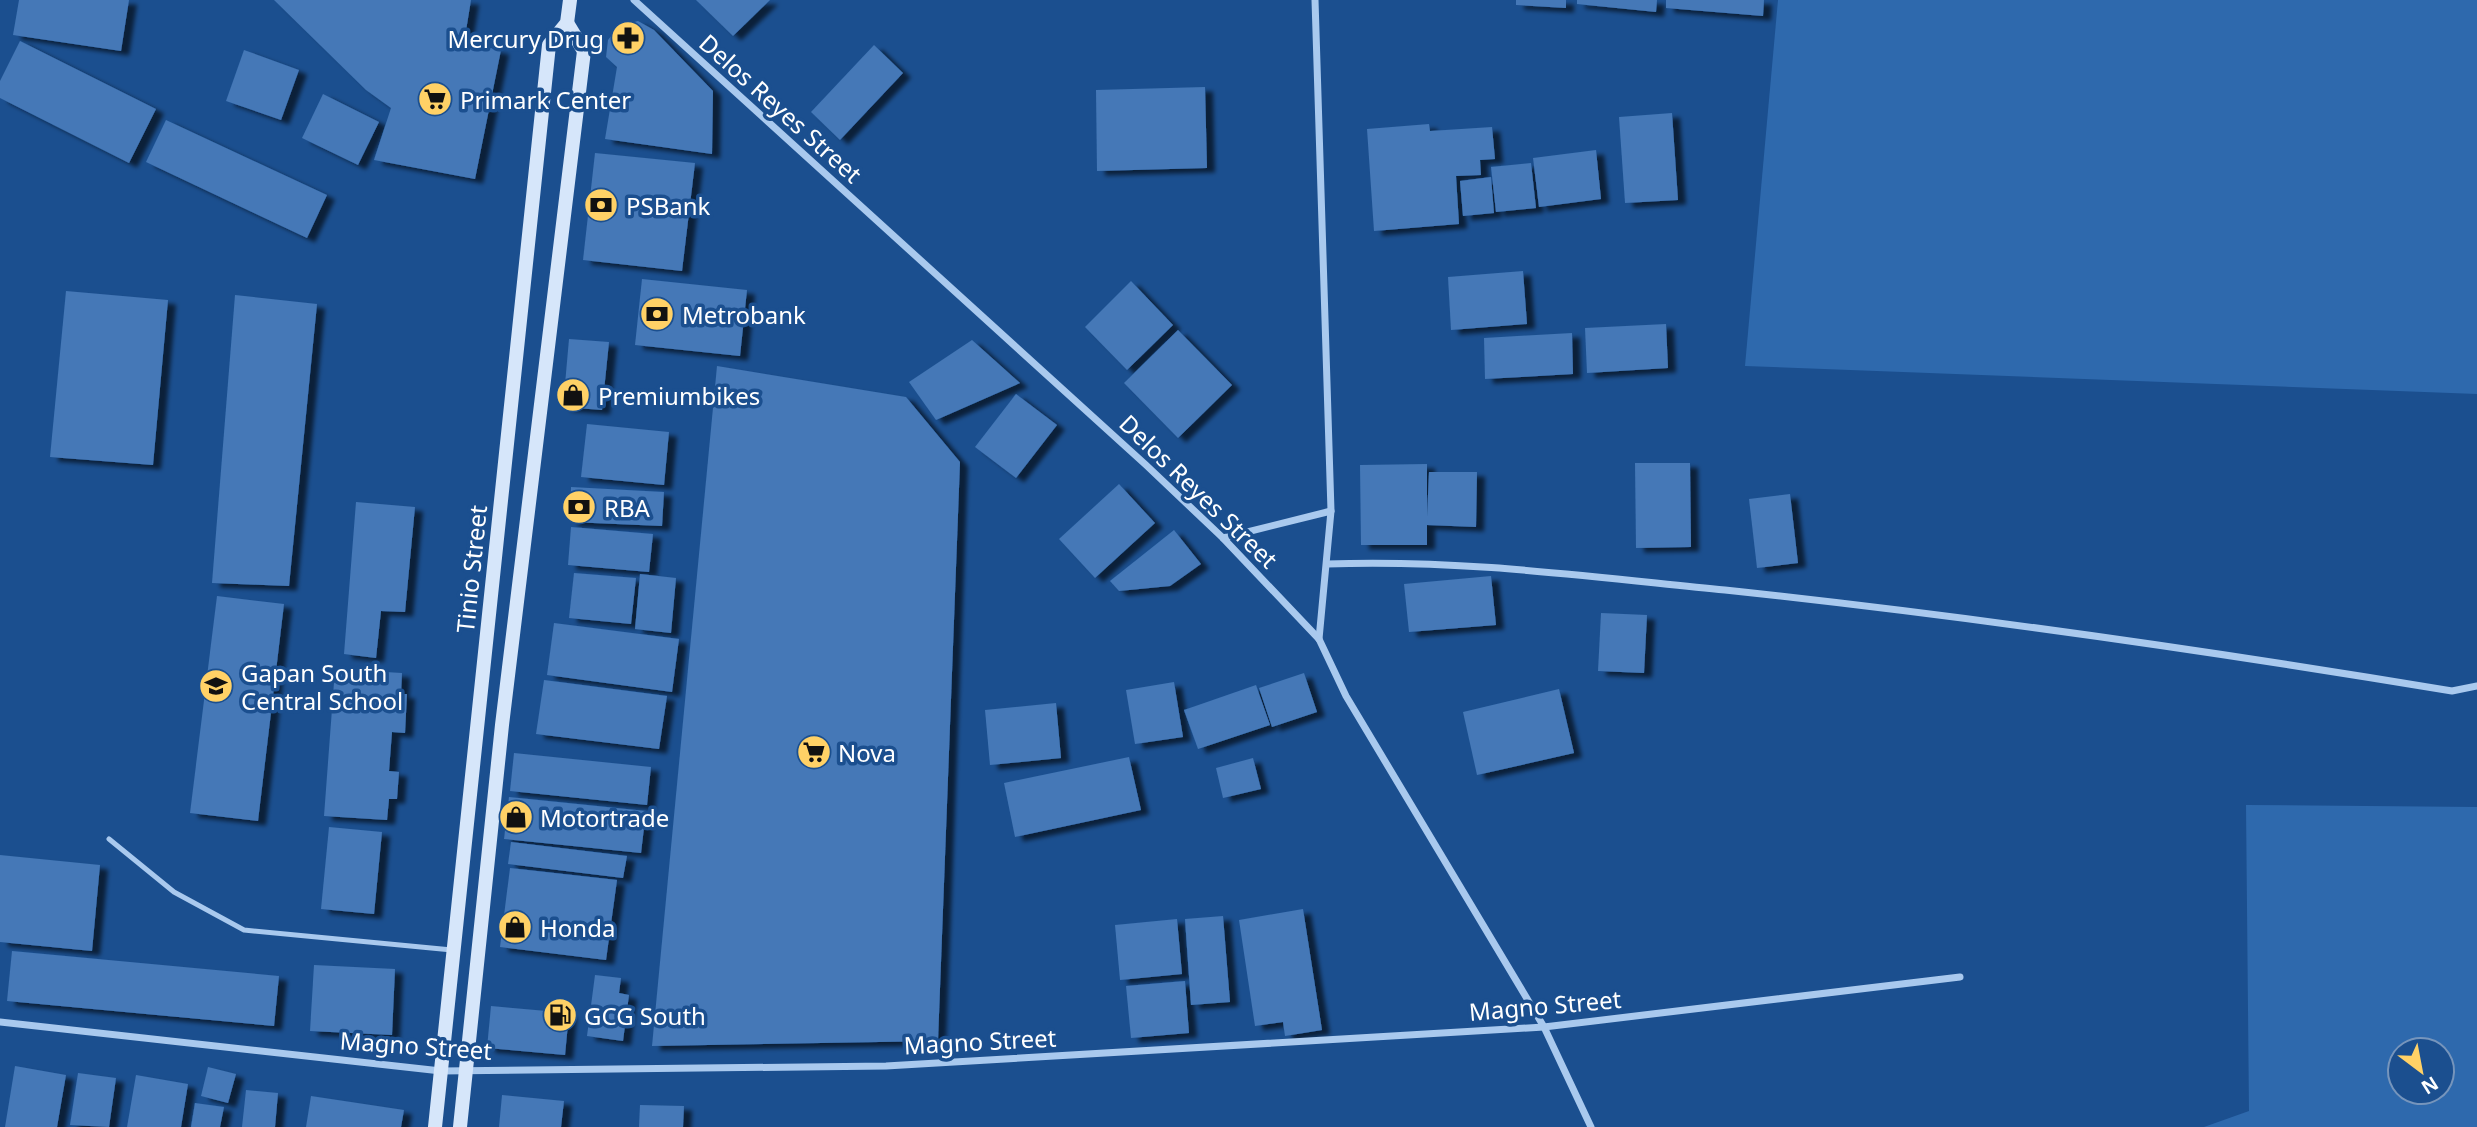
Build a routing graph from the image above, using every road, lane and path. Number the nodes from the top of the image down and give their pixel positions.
1 (570, 0) edge
2 (634, 0) edge
3 (1315, 0) edge
4 (567, 23) junction
5 (1331, 511) junction
6 (1223, 538) junction
7 (1327, 564) junction
8 (1319, 639) junction
9 (2477, 686) edge
10 (109, 839) dead end
11 (455, 950) junction
12 (1961, 977) dead end
13 (0, 1022) edge
14 (1544, 1027) junction
15 (441, 1071) junction
16 (467, 1071) junction
17 (435, 1127) edge
18 (460, 1127) edge
19 (1591, 1127) edge

1 - 4 main road, Tinio Street
2 - 6 street, Delos Reyes Street
3 - 5 street
4 - 11 main road, Tinio Street
4 - 16 main road, Tinio Street
5 - 6 street
5 - 7 street
6 - 8 street, Delos Reyes Street
7 - 8 street
7 - 9 street
8 - 14 street, Delos Reyes Street
10 - 11 lane
11 - 15 main road, Tinio Street
12 - 14 street, Magno Street
13 - 15 street, Magno Street
14 - 16 street, Magno Street
14 - 19 street, Delos Reyes Street
15 - 16 street, Magno Street
15 - 17 main road, Tinio Street
16 - 18 main road, Tinio Street

